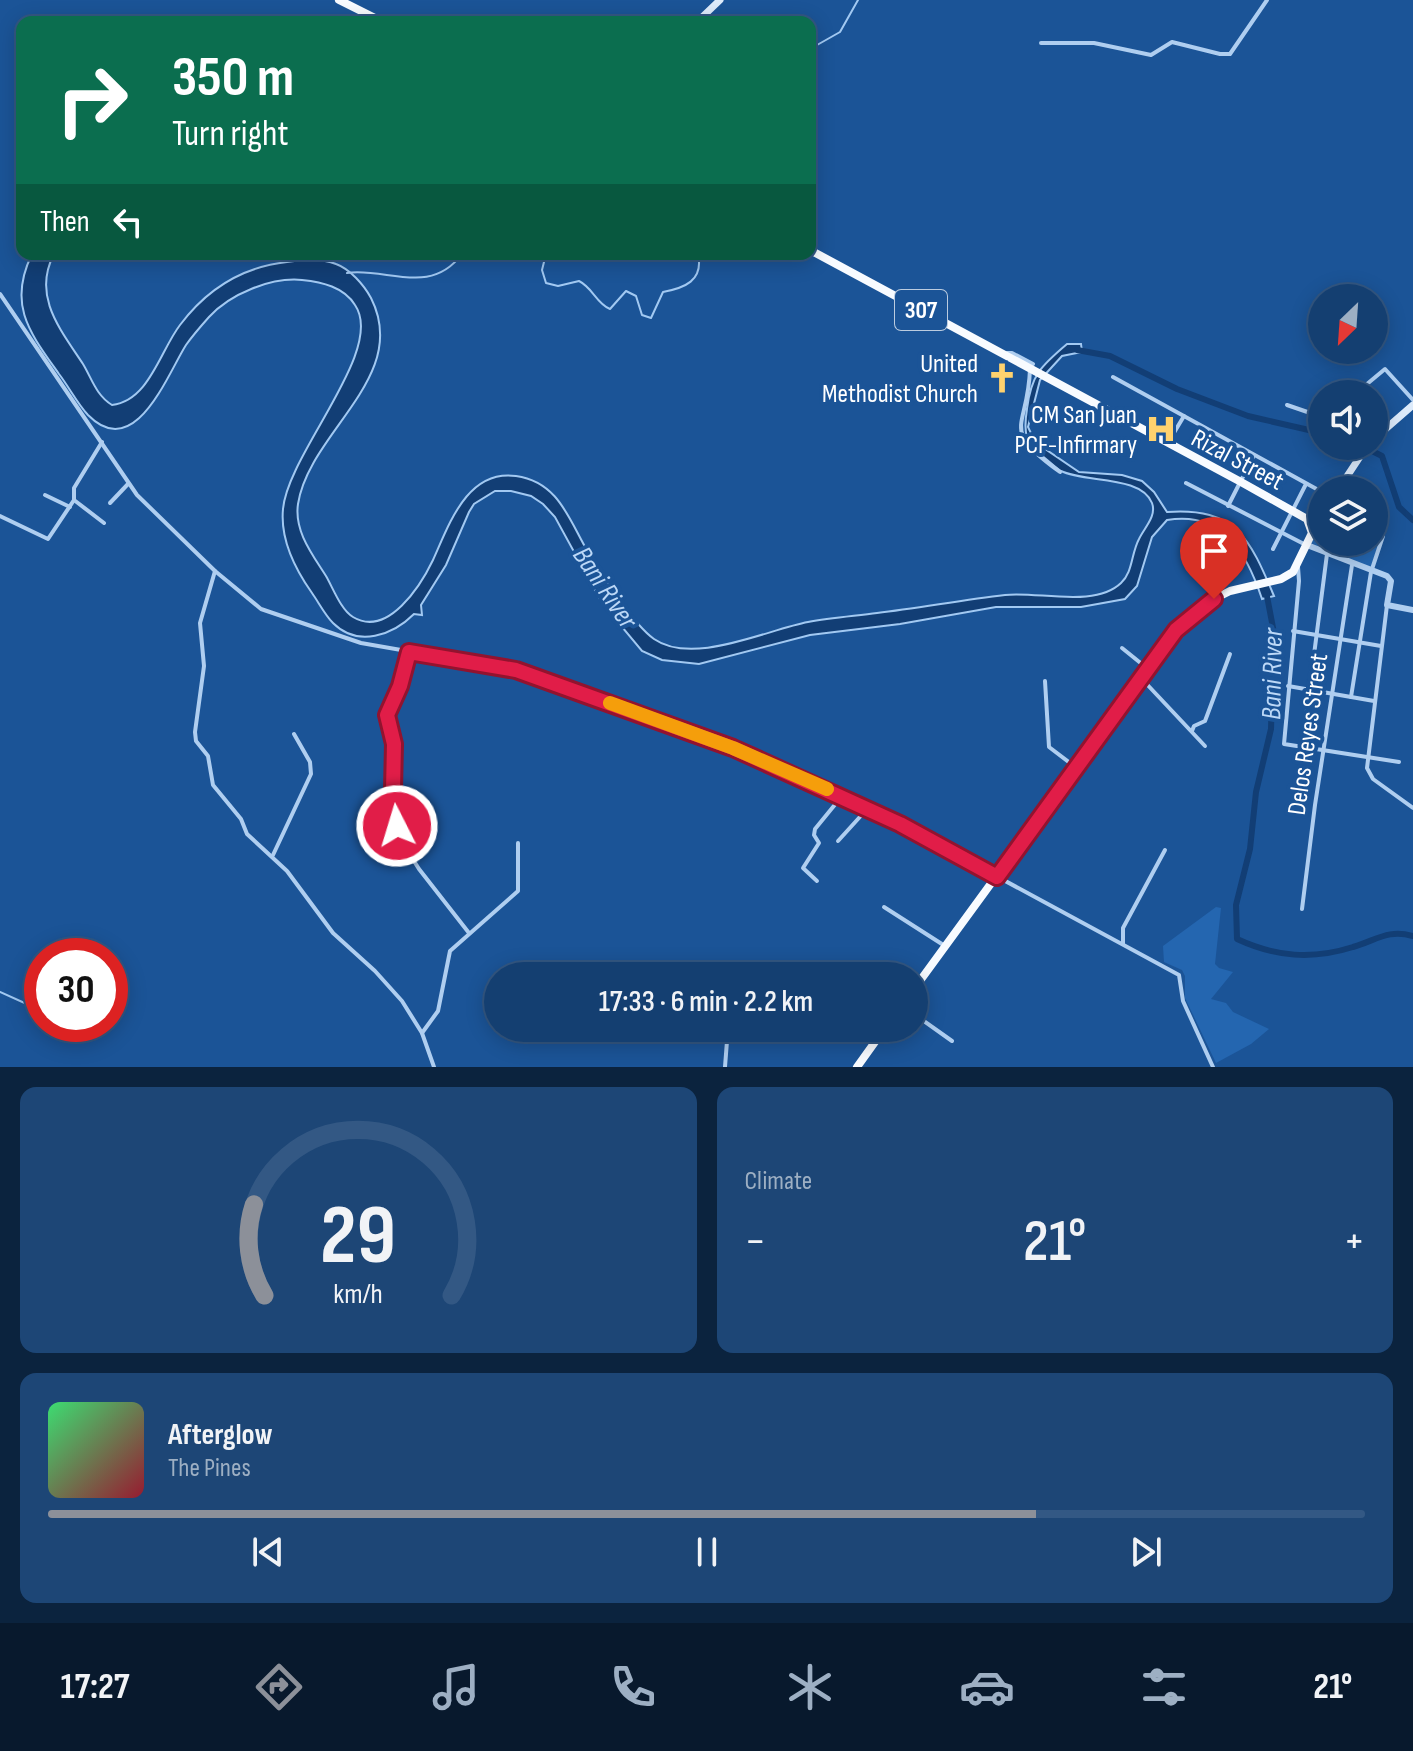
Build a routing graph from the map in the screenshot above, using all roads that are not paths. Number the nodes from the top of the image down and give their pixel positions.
1 (339, 0) edge
2 (720, 0) edge
3 (1267, 0) edge
4 (371, 16) edge
5 (703, 16) edge
6 (1041, 43) dead end
7 (816, 253) edge
8 (0, 294) edge
9 (1032, 367) junction
10 (1113, 377) dead end
11 (1372, 380) edge
12 (1413, 402) edge
13 (1287, 405) dead end
14 (1308, 412) edge
15 (1184, 416) junction
16 (1388, 426) edge
17 (102, 442) junction
18 (1168, 444) junction
19 (1255, 455) junction
20 (1060, 472) dead end
21 (1241, 482) junction
22 (1186, 483) dead end
23 (1307, 483) joint
24 (128, 484) junction
25 (45, 495) dead end
26 (74, 500) junction
27 (110, 503) dead end
28 (1228, 506) junction
29 (70, 507) junction
30 (1293, 511) junction
31 (0, 516) edge
32 (1307, 519) edge
33 (104, 523) dead end
34 (1280, 534) junction
35 (1307, 545) joint
36 (1273, 549) dead end
37 (1327, 556) edge
38 (1332, 556) edge
39 (1376, 556) edge
40 (1352, 565) junction
41 (1298, 567) junction
42 (215, 571) junction
43 (1371, 572) junction
44 (1387, 605) junction
45 (1413, 610) edge
46 (1293, 631) junction
47 (1315, 634) junction
48 (1339, 639) junction
49 (1359, 642) junction
50 (1381, 646) junction
51 (1122, 648) dead end
52 (409, 652) junction
53 (1230, 654) dead end
54 (1148, 669) junction
55 (1141, 678) junction
56 (1045, 681) dead end
57 (1288, 686) junction
58 (1308, 689) junction
59 (1332, 693) junction
60 (1351, 697) junction
61 (1374, 701) junction
62 (1192, 732) junction
63 (294, 734) dead end
64 (1205, 746) dead end
65 (1302, 748) junction
66 (1324, 752) junction
67 (1368, 759) junction
68 (1399, 762) dead end
69 (1076, 767) junction
70 (842, 796) junction
71 (868, 808) junction
72 (1413, 808) edge
73 (838, 841) dead end
74 (518, 843) dead end
75 (1165, 850) dead end
76 (273, 855) junction
77 (997, 877) junction
78 (817, 881) dead end
79 (884, 907) dead end
80 (1302, 909) dead end
81 (469, 933) junction
82 (1123, 944) junction
83 (945, 946) junction
84 (928, 970) edge
85 (928, 1024) edge
86 (422, 1033) junction
87 (952, 1041) dead end
88 (727, 1042) edge
89 (875, 1042) edge
90 (434, 1067) edge
91 (725, 1067) edge
92 (857, 1067) edge
93 (1213, 1067) edge

1 - 4 main road
2 - 5 main road
3 - 6 street
7 - 9 main road, 307
8 - 17 street
9 - 18 main road, Rizal Street / 307
9 - 20 street
10 - 15 street
11 - 12 street
12 - 16 main road
13 - 14 street
15 - 18 street
15 - 19 street
17 - 24 street
17 - 26 street
18 - 21 main road, Rizal Street / 307
19 - 21 street
19 - 23 street
21 - 28 street
21 - 30 main road, Rizal Street / 307
22 - 28 street
23 - 30 street
24 - 27 street
24 - 42 street
25 - 29 street
26 - 29 street
26 - 33 street
28 - 34 street
29 - 31 street
30 - 32 main road, Rizal Street / 307
30 - 34 street
34 - 35 street
34 - 36 street
35 - 41 main road
37 - 47 street
38 - 40 street
39 - 43 street
40 - 43 street
40 - 48 street, Delos Reyes Street
41 - 46 street
41 - 54 main road
42 - 52 street
42 - 76 street
43 - 44 street
43 - 49 street
44 - 45 street
44 - 50 street
46 - 47 street
46 - 57 street
47 - 48 street
47 - 58 street
48 - 49 street
48 - 59 street, Delos Reyes Street
49 - 50 street
49 - 60 street
50 - 61 street
51 - 54 street
52 - 70 street
52 - 81 street
53 - 62 street
54 - 55 main road
55 - 62 street
55 - 69 main road
56 - 69 street
57 - 58 street
57 - 65 street
58 - 59 street
58 - 65 street
59 - 60 street
59 - 66 street, Delos Reyes Street
60 - 61 street
61 - 67 street
62 - 64 street
63 - 76 street
65 - 66 street
66 - 67 street
66 - 80 street, Delos Reyes Street
67 - 68 street
67 - 72 street
69 - 77 main road
70 - 71 street
70 - 78 street
71 - 73 street
71 - 77 street
74 - 81 street
75 - 82 street
76 - 86 street
77 - 82 street
77 - 83 main road
79 - 83 street
81 - 86 street
82 - 93 street
83 - 84 main road
85 - 87 street
86 - 90 street
88 - 91 street
89 - 92 main road

